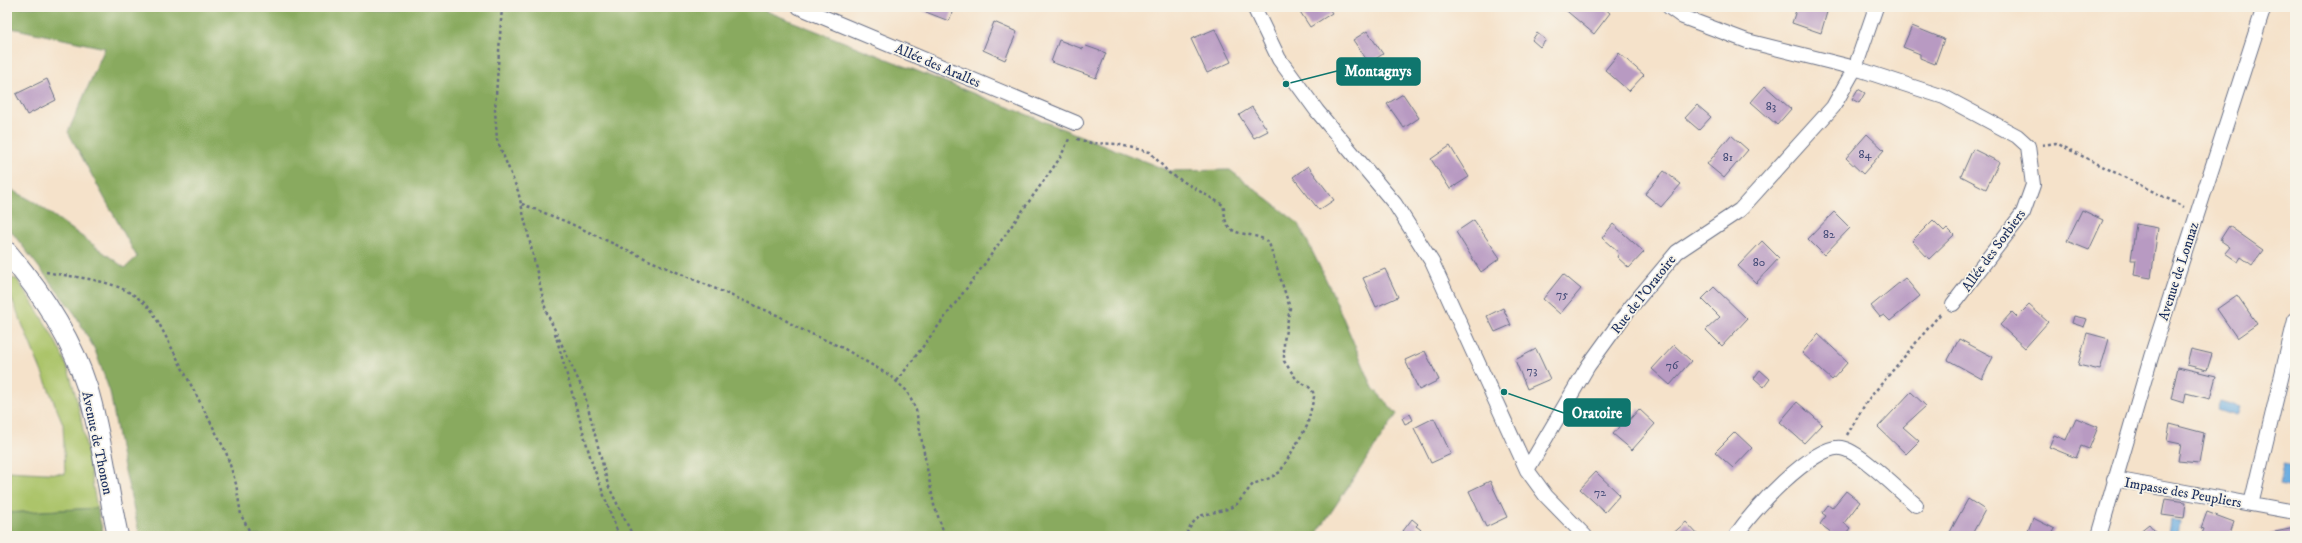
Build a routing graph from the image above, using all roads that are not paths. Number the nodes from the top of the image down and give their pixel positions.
1 (799, 7) edge
2 (1254, 7) edge
3 (1670, 7) edge
4 (1876, 7) edge
5 (2264, 7) edge
6 (1855, 68) junction
7 (1076, 123) road end
8 (7, 252) edge
9 (1953, 304) road end
10 (2295, 320) edge
11 (1527, 470) junction
12 (2114, 479) junction
13 (2251, 504) junction
14 (1916, 505) dead end
15 (2295, 512) edge
16 (118, 536) edge
17 (1585, 536) edge
18 (1736, 536) edge
19 (2098, 536) edge

1 - 7 street, Allée des Aralles
2 - 11 street
3 - 6 street
4 - 6 street, Rue de l'Oratoire
5 - 12 street, Avenue de Lonnaz
6 - 9 street, Allée des Sorbiers
6 - 11 street, Rue de l'Oratoire
8 - 16 main road, Avenue de Thonon
10 - 13 street, Impasse des Peupliers
11 - 17 street
12 - 13 street, Impasse des Peupliers
12 - 19 street, Avenue de Lonnaz
13 - 15 street, Impasse des Peupliers
14 - 18 street

